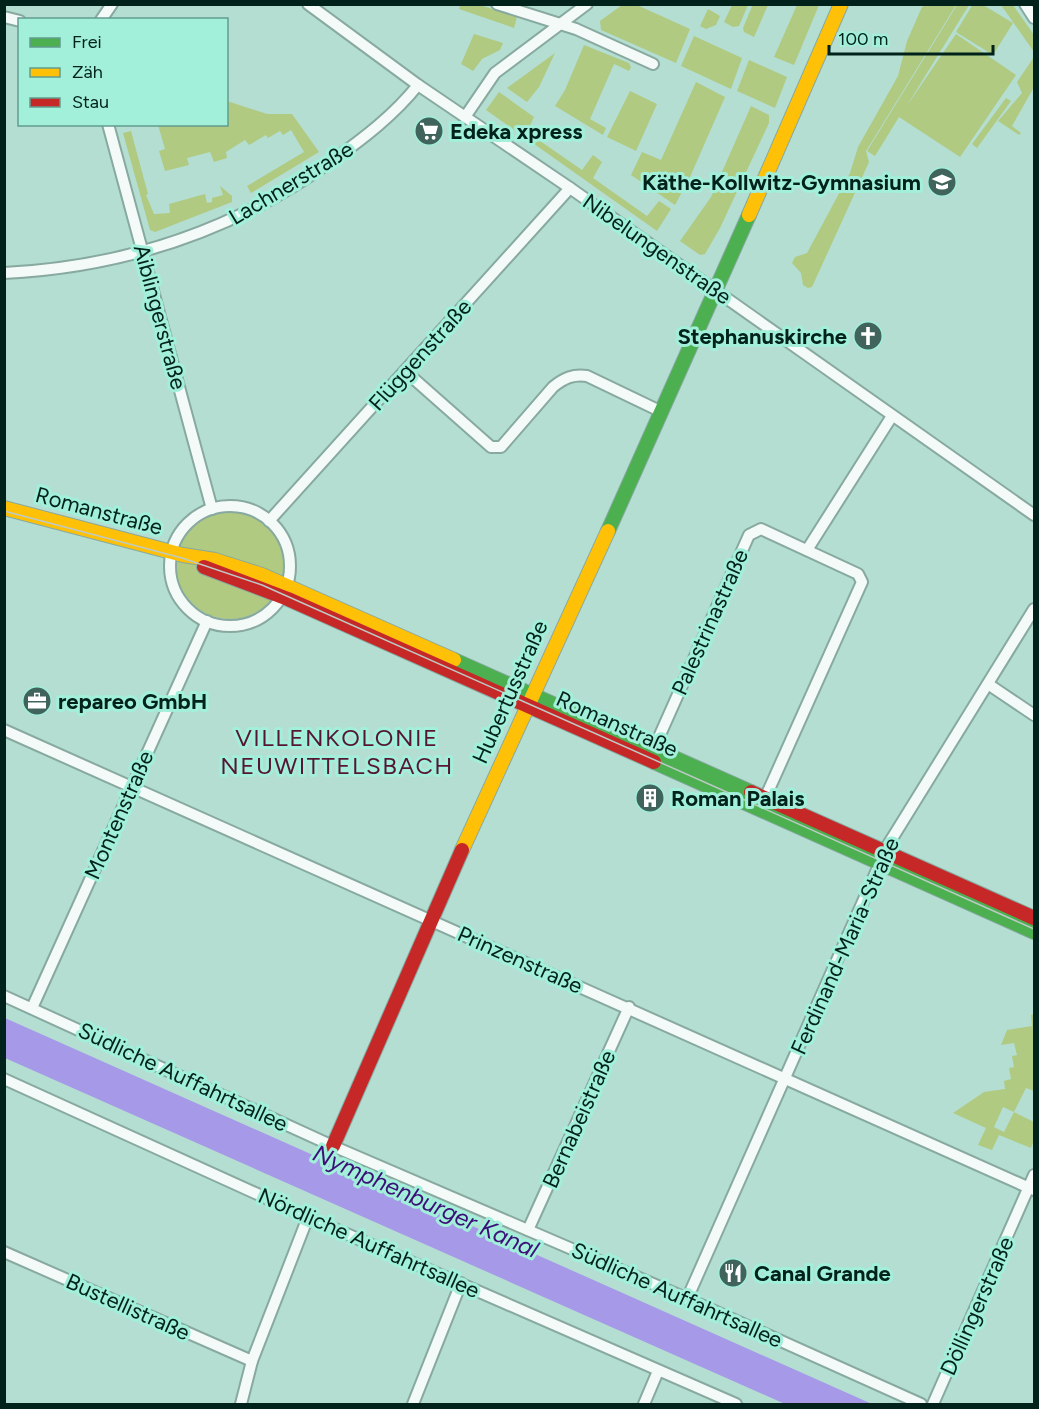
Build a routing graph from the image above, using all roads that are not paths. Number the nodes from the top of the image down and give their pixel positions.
1 (112, 4) edge
2 (497, 4) edge
3 (587, 4) edge
4 (841, 4) edge
5 (1025, 4) edge
6 (310, 5) edge
7 (102, 18) edge
8 (1035, 18) edge
9 (560, 24) junction
10 (653, 64) dead end
11 (418, 85) junction
12 (465, 117) junction
13 (109, 126) edge
14 (570, 188) junction
15 (142, 252) junction
16 (4, 273) edge
17 (715, 291) junction
18 (405, 371) junction
19 (663, 412) junction
20 (892, 416) junction
21 (4, 508) edge
22 (212, 509) junction
23 (1035, 516) edge
24 (269, 521) junction
25 (807, 550) junction
26 (177, 554) junction
27 (284, 591) junction
28 (1035, 609) edge
29 (207, 621) junction
30 (988, 684) junction
31 (529, 700) junction
32 (1035, 715) edge
33 (4, 730) edge
34 (651, 754) junction
35 (131, 788) junction
36 (763, 804) junction
37 (882, 857) junction
38 (1035, 918) edge
39 (430, 920) junction
40 (1035, 932) edge
41 (4, 996) edge
42 (629, 1007) junction
43 (32, 1008) junction
44 (4, 1079) edge
45 (786, 1079) junction
46 (333, 1146) junction
47 (1035, 1175) edge
48 (1032, 1188) edge
49 (308, 1217) junction
50 (528, 1230) junction
51 (4, 1252) edge
52 (461, 1283) junction
53 (687, 1299) junction
54 (252, 1361) junction
55 (658, 1371) junction
56 (241, 1404) edge
57 (413, 1404) edge
58 (644, 1404) edge
59 (736, 1404) edge
60 (921, 1404) edge
61 (933, 1404) edge

1 - 7 street
2 - 9 street
3 - 9 street
4 - 17 main road, Hubertusstraße
5 - 8 street
6 - 11 street, Nibelungenstraße
9 - 10 street
9 - 12 street
11 - 12 street, Nibelungenstraße
11 - 15 street, Lachnerstraße
12 - 14 street, Nibelungenstraße
13 - 15 street, Aiblingerstraße
14 - 17 street, Nibelungenstraße
14 - 18 street, Flüggenstraße
15 - 16 street, Lachnerstraße
15 - 22 street, Aiblingerstraße
17 - 19 main road, Hubertusstraße
17 - 20 street, Nibelungenstraße
18 - 19 street
18 - 24 street, Flüggenstraße
19 - 31 main road, Hubertusstraße
20 - 23 street, Nibelungenstraße
20 - 25 street
21 - 26 main road, Romanstraße
22 - 24 street
22 - 26 street
24 - 27 street
25 - 34 street, Palestrinastraße
25 - 36 street, Palestrinastraße
26 - 27 main road, Romanstraße
26 - 29 street
27 - 29 street
27 - 31 main road, Romanstraße
28 - 30 street, Ferdinand-Maria-Straße
29 - 35 street, Montenstraße
30 - 32 street
30 - 37 street, Ferdinand-Maria-Straße
31 - 34 main road, Romanstraße
31 - 39 main road, Hubertusstraße
33 - 35 street, Prinzenstraße
34 - 36 main road, Romanstraße
35 - 39 street, Prinzenstraße
35 - 43 street, Montenstraße
36 - 37 main road, Romanstraße
37 - 38 main road, Romanstraße
37 - 40 main road, Romanstraße
37 - 45 street, Ferdinand-Maria-Straße
39 - 42 street, Prinzenstraße
39 - 46 main road, Hubertusstraße
41 - 43 street, Südliche Auffahrtsallee
42 - 45 street, Prinzenstraße
42 - 50 street, Bernabeistraße
43 - 46 street, Südliche Auffahrtsallee
44 - 49 street, Nördliche Auffahrtsallee
45 - 48 street, Prinzenstraße
45 - 53 street, Ferdinand-Maria-Straße
46 - 50 street, Südliche Auffahrtsallee
47 - 48 street, Döllingerstraße
48 - 61 street, Döllingerstraße
49 - 52 street, Nördliche Auffahrtsallee
49 - 54 street
50 - 53 street, Südliche Auffahrtsallee
51 - 54 street, Bustellistraße
52 - 55 street, Nördliche Auffahrtsallee
52 - 57 street
53 - 60 street, Südliche Auffahrtsallee
54 - 56 street
55 - 58 street
55 - 59 street, Nördliche Auffahrtsallee

